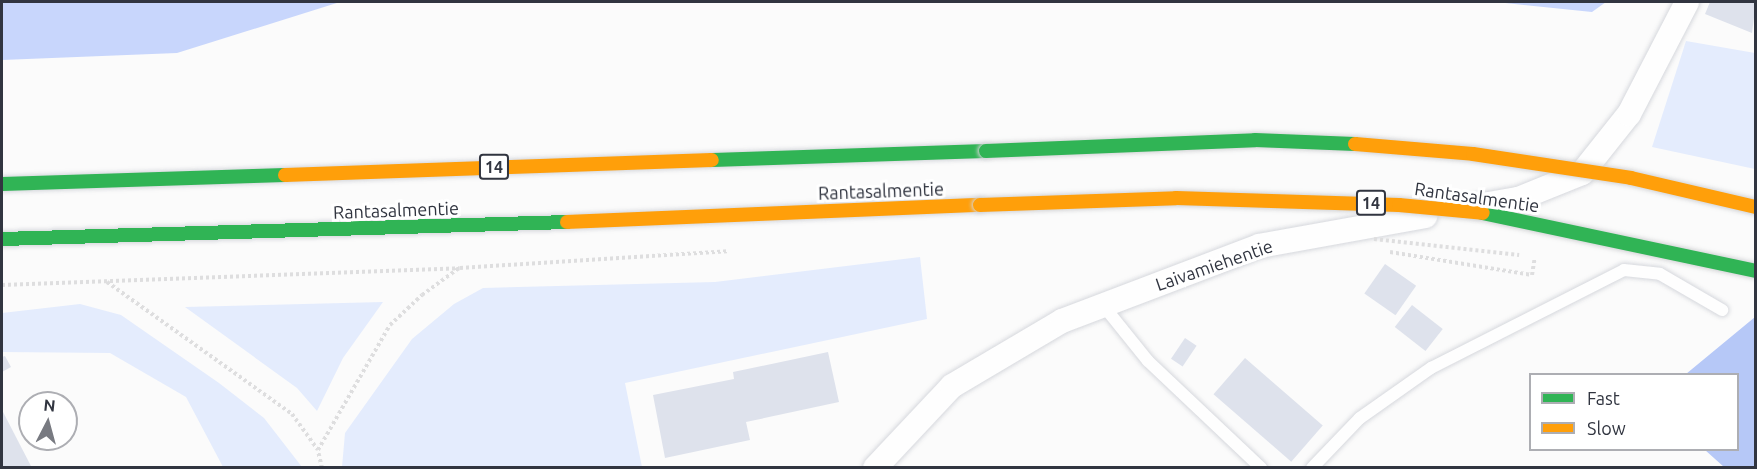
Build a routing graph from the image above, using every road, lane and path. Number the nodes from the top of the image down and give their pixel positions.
1 (1687, 2) edge
2 (2, 184) edge
3 (1755, 207) edge
4 (2, 238) edge
5 (1372, 239) dead end
6 (733, 250) dead end
7 (1384, 251) dead end
8 (460, 268) junction
9 (1755, 271) edge
10 (107, 282) junction
11 (2, 285) edge
12 (1102, 304) junction
13 (1722, 310) dead end
14 (318, 450) junction
15 (321, 468) edge
16 (875, 468) edge
17 (1261, 468) edge
18 (1312, 468) edge

1 - 12 street, Laivamiehentie
2 - 3 highway, Rantasalmentie / 14, bridge
4 - 9 highway, Rantasalmentie / 14, bridge
5 - 7 path, bridge
6 - 8 path
8 - 10 path
8 - 14 path
10 - 11 path
10 - 14 path
12 - 16 street, Laivamiehentie
12 - 17 lane
13 - 18 lane
14 - 15 path

